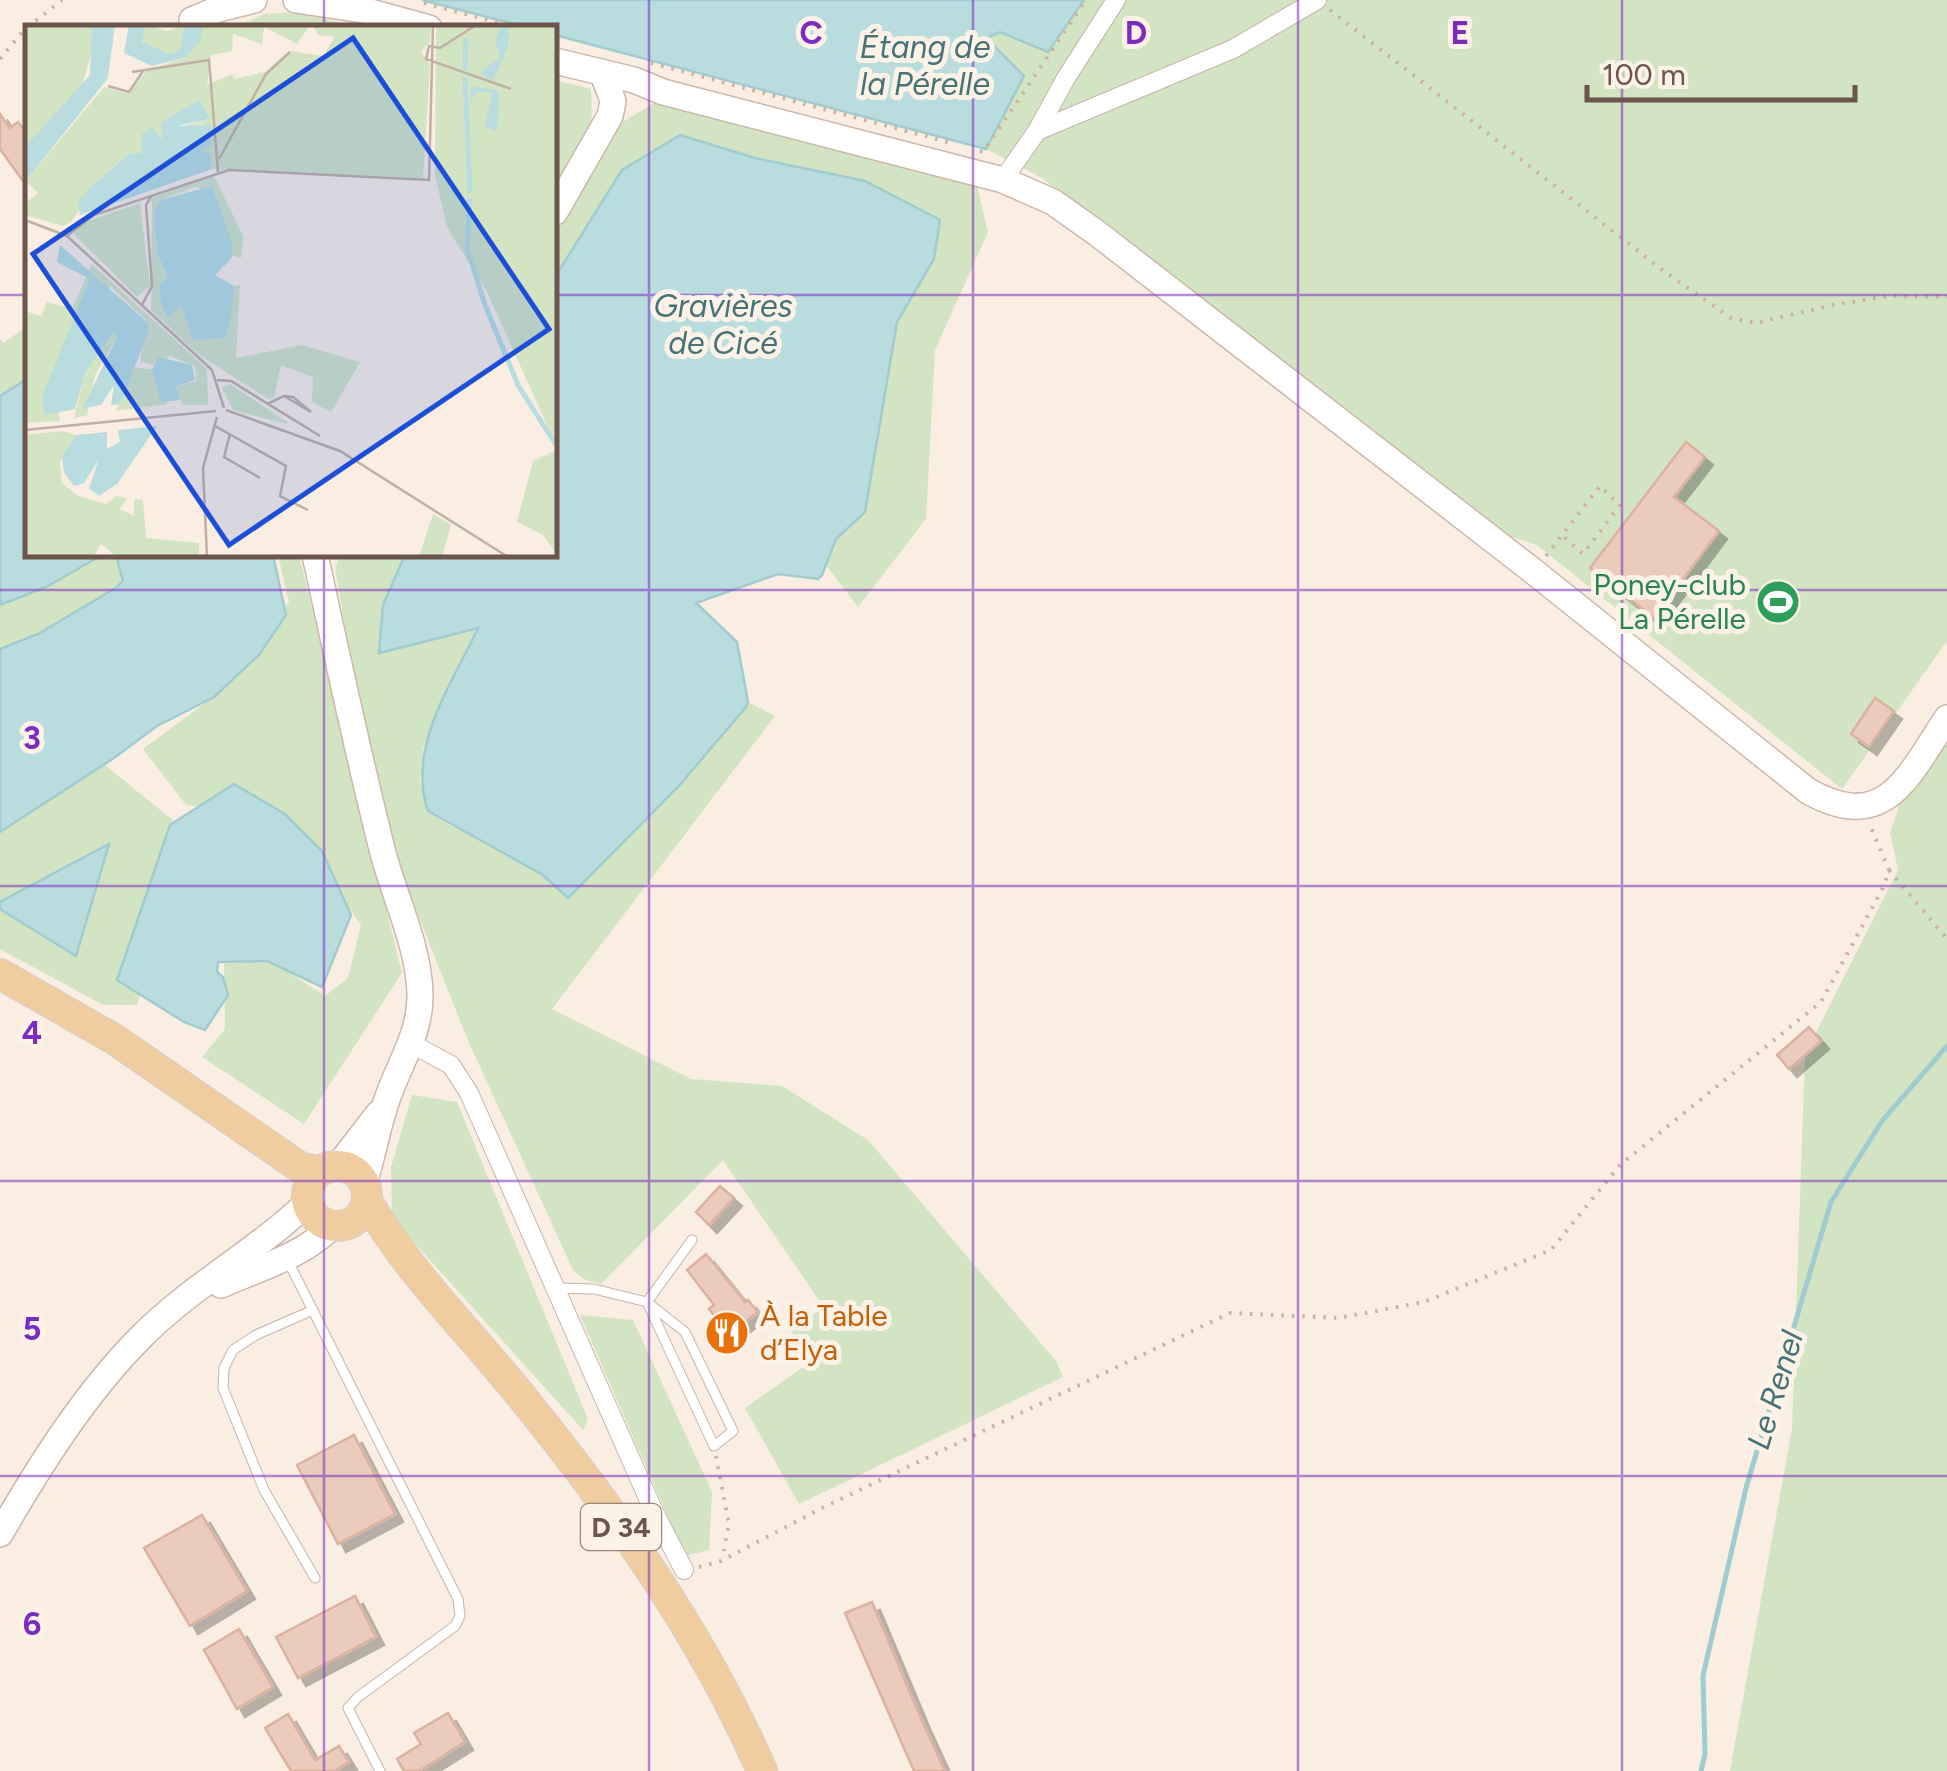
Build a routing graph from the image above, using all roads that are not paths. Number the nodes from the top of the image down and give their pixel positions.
1 (254, 0) edge
2 (296, 0) edge
3 (1116, 0) edge
4 (1317, 0) edge
5 (190, 16) edge
6 (418, 25) edge
7 (558, 63) edge
8 (602, 74) junction
9 (663, 92) junction
10 (610, 116) junction
11 (1038, 130) junction
12 (1004, 180) junction
13 (558, 207) edge
14 (316, 558) edge
15 (1947, 718) edge
16 (0, 974) edge
17 (412, 1044) junction
18 (384, 1106) junction
19 (318, 1183) junction
20 (365, 1192) junction
21 (340, 1225) junction
22 (692, 1240) dead end
23 (280, 1245) junction
24 (554, 1288) junction
25 (647, 1302) junction
26 (443, 1308) junction
27 (313, 1310) junction
28 (0, 1534) edge
29 (684, 1570) road end
30 (315, 1578) dead end
31 (380, 1771) edge
32 (762, 1771) edge

1 - 5 main road
2 - 6 main road
3 - 11 street
4 - 11 street
7 - 8 main road
8 - 9 main road
8 - 10 main road
9 - 10 main road
9 - 12 main road
10 - 13 main road
11 - 12 street
12 - 15 main road
14 - 17 main road
16 - 19 main road
17 - 18 main road
17 - 24 street
18 - 19 main road
18 - 20 main road
19 - 20 main road
19 - 21 main road
19 - 23 main road
20 - 21 main road
20 - 26 main road, D 34
21 - 23 main road
21 - 26 main road, D 34
22 - 25 lane
23 - 27 lane
23 - 28 main road
24 - 25 lane
24 - 29 street
25 - 25 lane
26 - 32 main road, D 34
27 - 30 lane
27 - 31 lane

